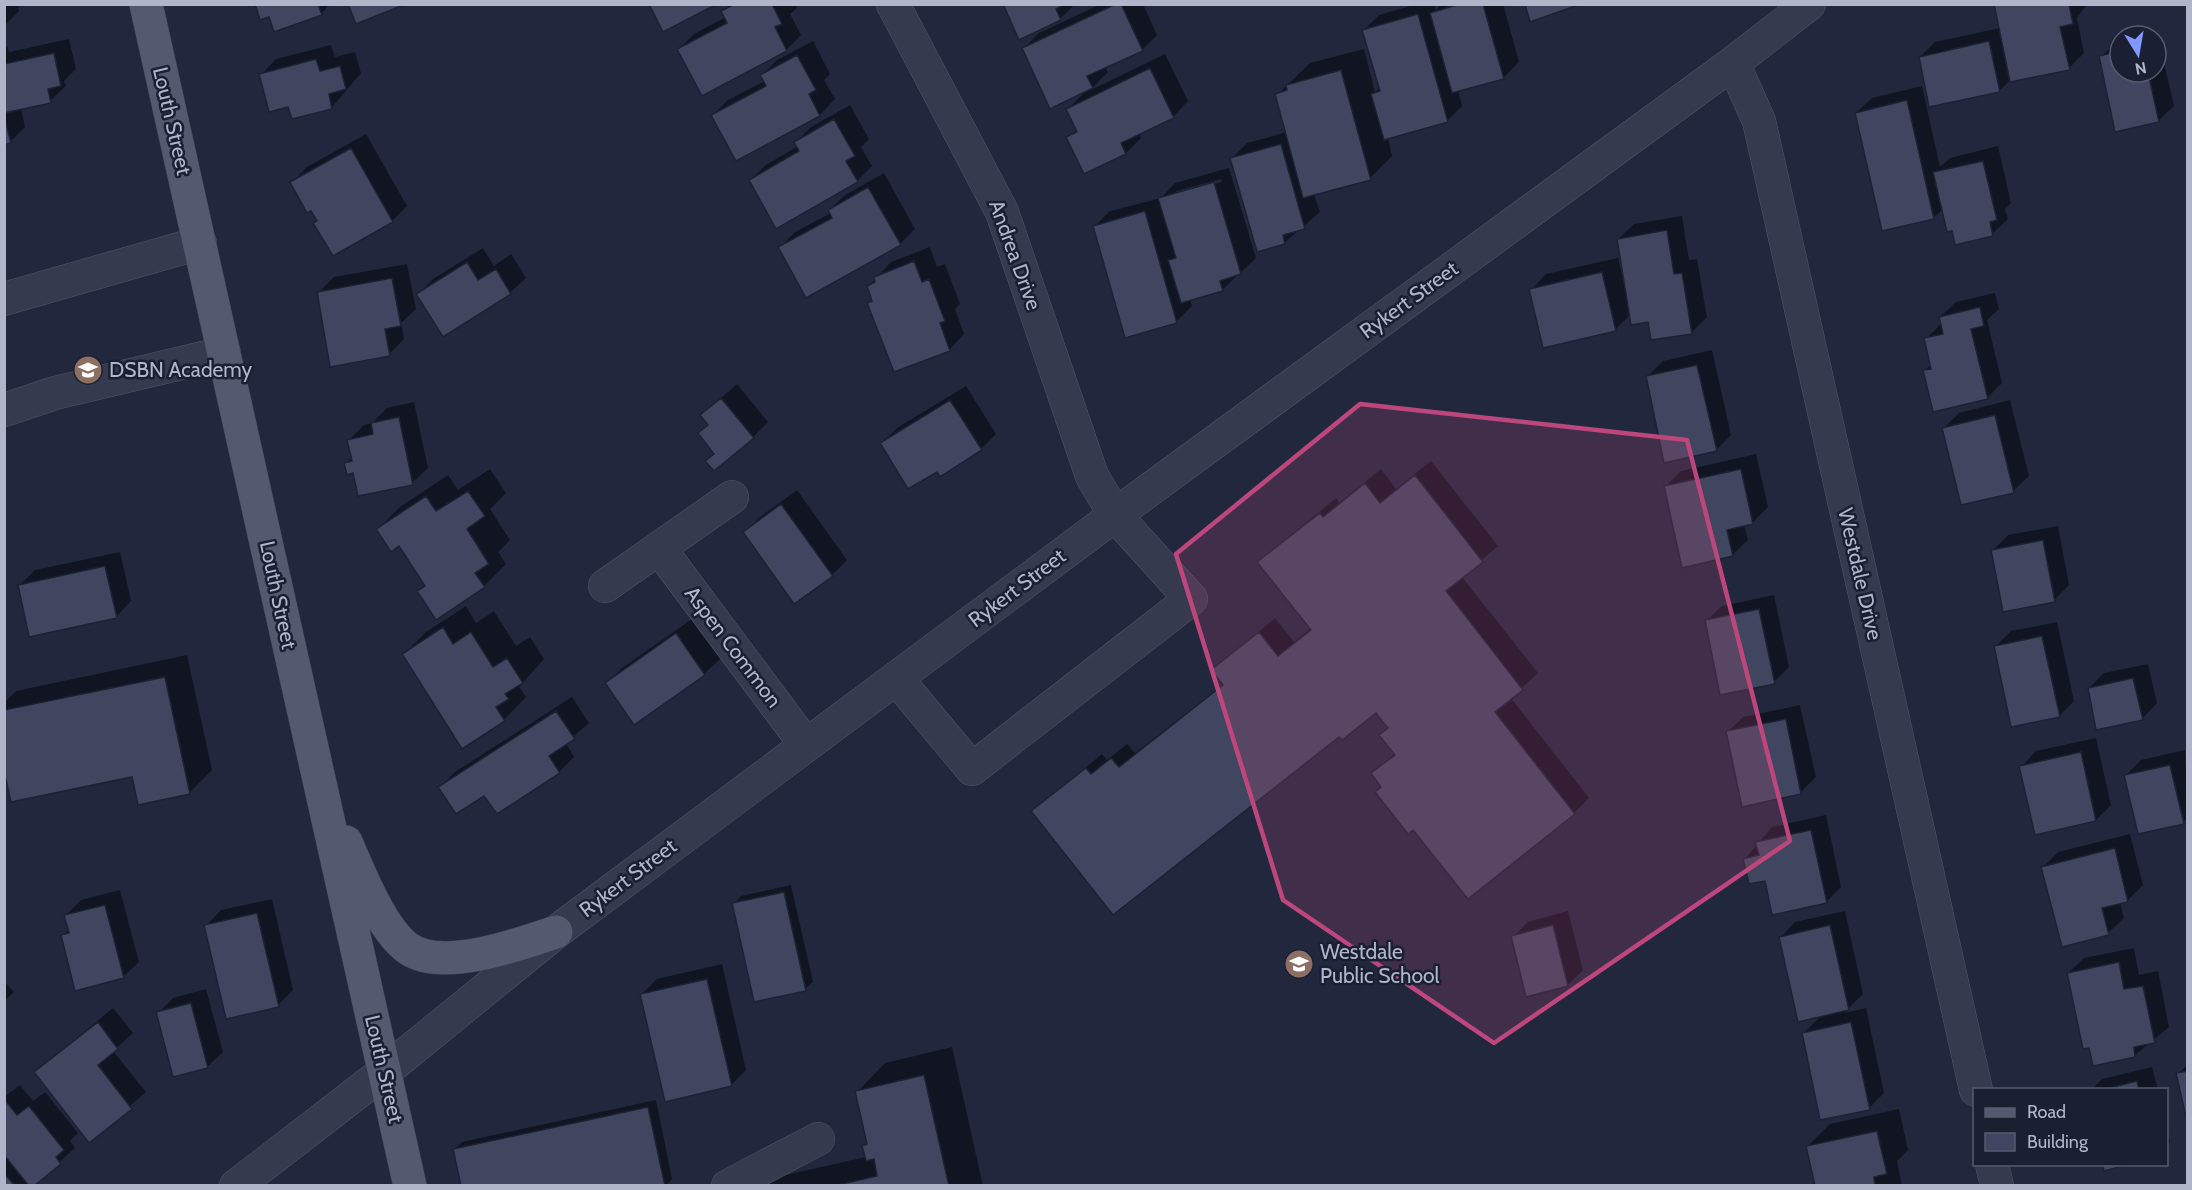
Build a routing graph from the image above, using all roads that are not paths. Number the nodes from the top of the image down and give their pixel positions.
1 (146, 4) edge
2 (893, 4) edge
3 (1809, 4) edge
4 (1733, 63) junction
5 (200, 243) junction
6 (4, 299) edge
7 (224, 353) junction
8 (4, 410) edge
9 (732, 498) dead end
10 (1115, 515) junction
11 (659, 549) junction
12 (605, 586) dead end
13 (896, 678) junction
14 (807, 745) junction
15 (316, 778) junction
16 (556, 932) junction
17 (384, 1072) junction
18 (1976, 1088) edge
19 (818, 1139) dead end
20 (1992, 1166) edge
21 (236, 1185) edge
22 (411, 1185) edge
23 (728, 1185) edge
24 (1997, 1185) edge

1 - 5 main road, Louth Street
2 - 10 street, Andrea Drive
3 - 4 street, Rykert Street
4 - 10 street, Rykert Street
4 - 18 street, Westdale Drive
5 - 6 street
5 - 7 main road, Louth Street
7 - 8 street
7 - 15 main road, Louth Street
9 - 11 street
10 - 13 street, Rykert Street
10 - 13 street, Andrea Drive
11 - 12 street
11 - 14 street, Aspen Common
13 - 14 street, Rykert Street
14 - 16 street, Rykert Street
15 - 16 main road
15 - 17 main road, Louth Street
16 - 17 street, Rykert Street
17 - 21 street, Rykert Street
17 - 22 main road, Louth Street
19 - 23 street
20 - 24 street

